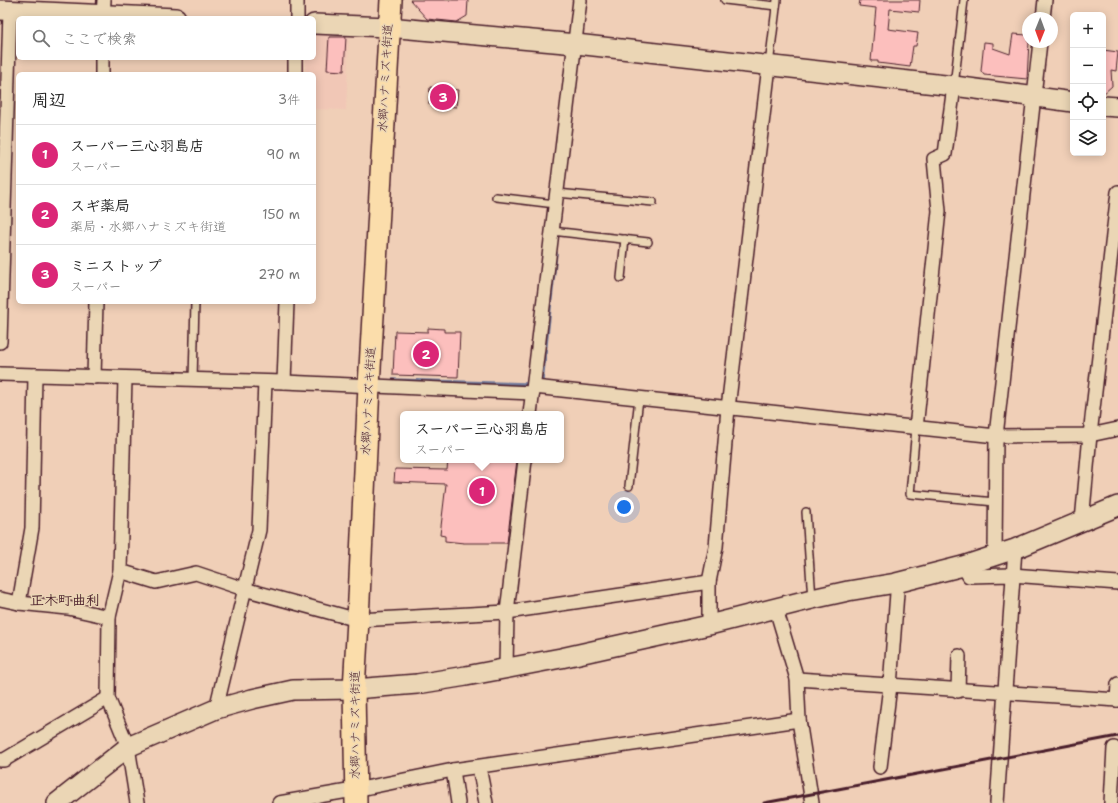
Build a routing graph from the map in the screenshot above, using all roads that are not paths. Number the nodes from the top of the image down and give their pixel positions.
1 (297, 0) edge
2 (390, 0) edge
3 (580, 0) edge
4 (725, 0) edge
5 (964, 0) edge
6 (1045, 0) edge
7 (777, 3) edge
8 (5, 11) edge
9 (103, 11) edge
10 (1044, 12) edge
11 (155, 16) edge
12 (297, 16) edge
13 (316, 24) edge
14 (388, 27) junction
15 (576, 44) junction
16 (1039, 48) edge
17 (102, 60) edge
18 (295, 60) edge
19 (769, 66) junction
20 (102, 72) edge
21 (295, 72) edge
22 (954, 86) junction
23 (1033, 97) junction
24 (1070, 102) edge
25 (1106, 106) edge
26 (1118, 107) edge
27 (1118, 192) edge
28 (496, 197) dead end
29 (556, 198) junction
30 (653, 202) dead end
31 (552, 231) junction
32 (625, 239) junction
33 (648, 242) dead end
34 (621, 278) dead end
35 (96, 304) edge
36 (195, 304) edge
37 (288, 304) edge
38 (0, 342) edge
39 (0, 374) edge
40 (35, 375) junction
41 (94, 378) junction
42 (125, 378) junction
43 (193, 380) junction
44 (265, 382) junction
45 (284, 382) junction
46 (369, 386) junction
47 (534, 390) junction
48 (639, 398) junction
49 (728, 408) junction
50 (530, 411) edge
51 (916, 428) junction
52 (1118, 429) edge
53 (1090, 435) junction
54 (996, 436) junction
55 (525, 463) edge
56 (629, 486) dead end
57 (995, 502) junction
58 (1118, 506) edge
59 (806, 512) dead end
60 (1082, 521) junction
61 (1015, 548) junction
62 (995, 555) junction
63 (963, 566) junction
64 (120, 571) junction
65 (1012, 574) junction
66 (709, 582) junction
67 (896, 583) junction
68 (1118, 583) edge
69 (244, 590) junction
70 (0, 599) edge
71 (812, 599) junction
72 (19, 603) junction
73 (776, 609) junction
74 (507, 612) junction
75 (109, 617) junction
76 (358, 620) junction
77 (709, 625) junction
78 (959, 656) dead end
79 (506, 668) junction
80 (797, 679) junction
81 (1118, 684) edge
82 (890, 686) junction
83 (354, 688) junction
84 (958, 691) junction
85 (1004, 694) junction
86 (108, 698) junction
87 (1117, 700) edge
88 (216, 709) junction
89 (799, 720) junction
90 (128, 747) junction
91 (1114, 748) dead end
92 (0, 760) edge
93 (479, 767) junction
94 (880, 767) dead end
95 (453, 770) junction
96 (355, 796) edge
97 (56, 803) edge
98 (137, 803) edge
99 (279, 803) edge
100 (458, 803) edge
101 (486, 803) edge
102 (812, 803) edge
103 (997, 803) edge
104 (1111, 803) edge

1 - 12 street
2 - 14 main road, 水郷ハナミズキ街道
3 - 15 street
4 - 7 lane
5 - 22 lane
6 - 10 street
7 - 19 lane
8 - 9 street
8 - 38 street
9 - 11 street
13 - 14 street
14 - 15 street
14 - 46 main road, 水郷ハナミズキ街道
15 - 19 street
15 - 29 street
16 - 23 street
17 - 20 street
18 - 21 street
19 - 22 street
19 - 49 street
22 - 23 street
22 - 51 street
23 - 24 street
23 - 54 street
25 - 26 street
27 - 53 street
28 - 29 lane
29 - 30 lane
29 - 31 street
31 - 32 lane
31 - 47 street
32 - 33 lane
32 - 34 lane
35 - 41 street
36 - 43 lane
37 - 45 street
39 - 40 street
40 - 41 street
40 - 72 street
41 - 42 street
42 - 43 street
42 - 64 street
43 - 44 street
44 - 45 street
44 - 69 street
45 - 46 street
46 - 47 street
46 - 76 main road, 水郷ハナミズキ街道
47 - 48 street
47 - 50 street
48 - 49 street
48 - 56 lane
49 - 51 street
49 - 66 street
51 - 54 street
51 - 57 lane
52 - 53 street
53 - 54 street
53 - 60 street
54 - 57 street
55 - 74 street
57 - 62 street
58 - 60 street
59 - 71 lane
60 - 61 street
61 - 62 street
61 - 65 street
62 - 63 street
63 - 65 street
63 - 67 street
64 - 69 street
64 - 75 street
65 - 68 street
65 - 85 street
66 - 74 street
66 - 77 street
67 - 71 street
67 - 82 street
69 - 76 street
69 - 88 street
70 - 72 street
71 - 73 street
72 - 75 street
73 - 77 street
73 - 80 street
74 - 76 street
74 - 79 street
75 - 86 street
76 - 83 main road, 水郷ハナミズキ街道
77 - 79 street
78 - 84 street
79 - 83 street
80 - 82 street
80 - 89 street
81 - 87 street
82 - 84 street
82 - 94 street
83 - 88 street
83 - 96 main road, 水郷ハナミズキ街道
84 - 85 street
85 - 87 street
85 - 103 street
86 - 90 street
86 - 92 street
88 - 90 street
89 - 93 street
89 - 102 street
90 - 97 street
90 - 98 street
91 - 104 street
93 - 95 street
93 - 101 street
95 - 96 street
95 - 100 street
96 - 99 street

